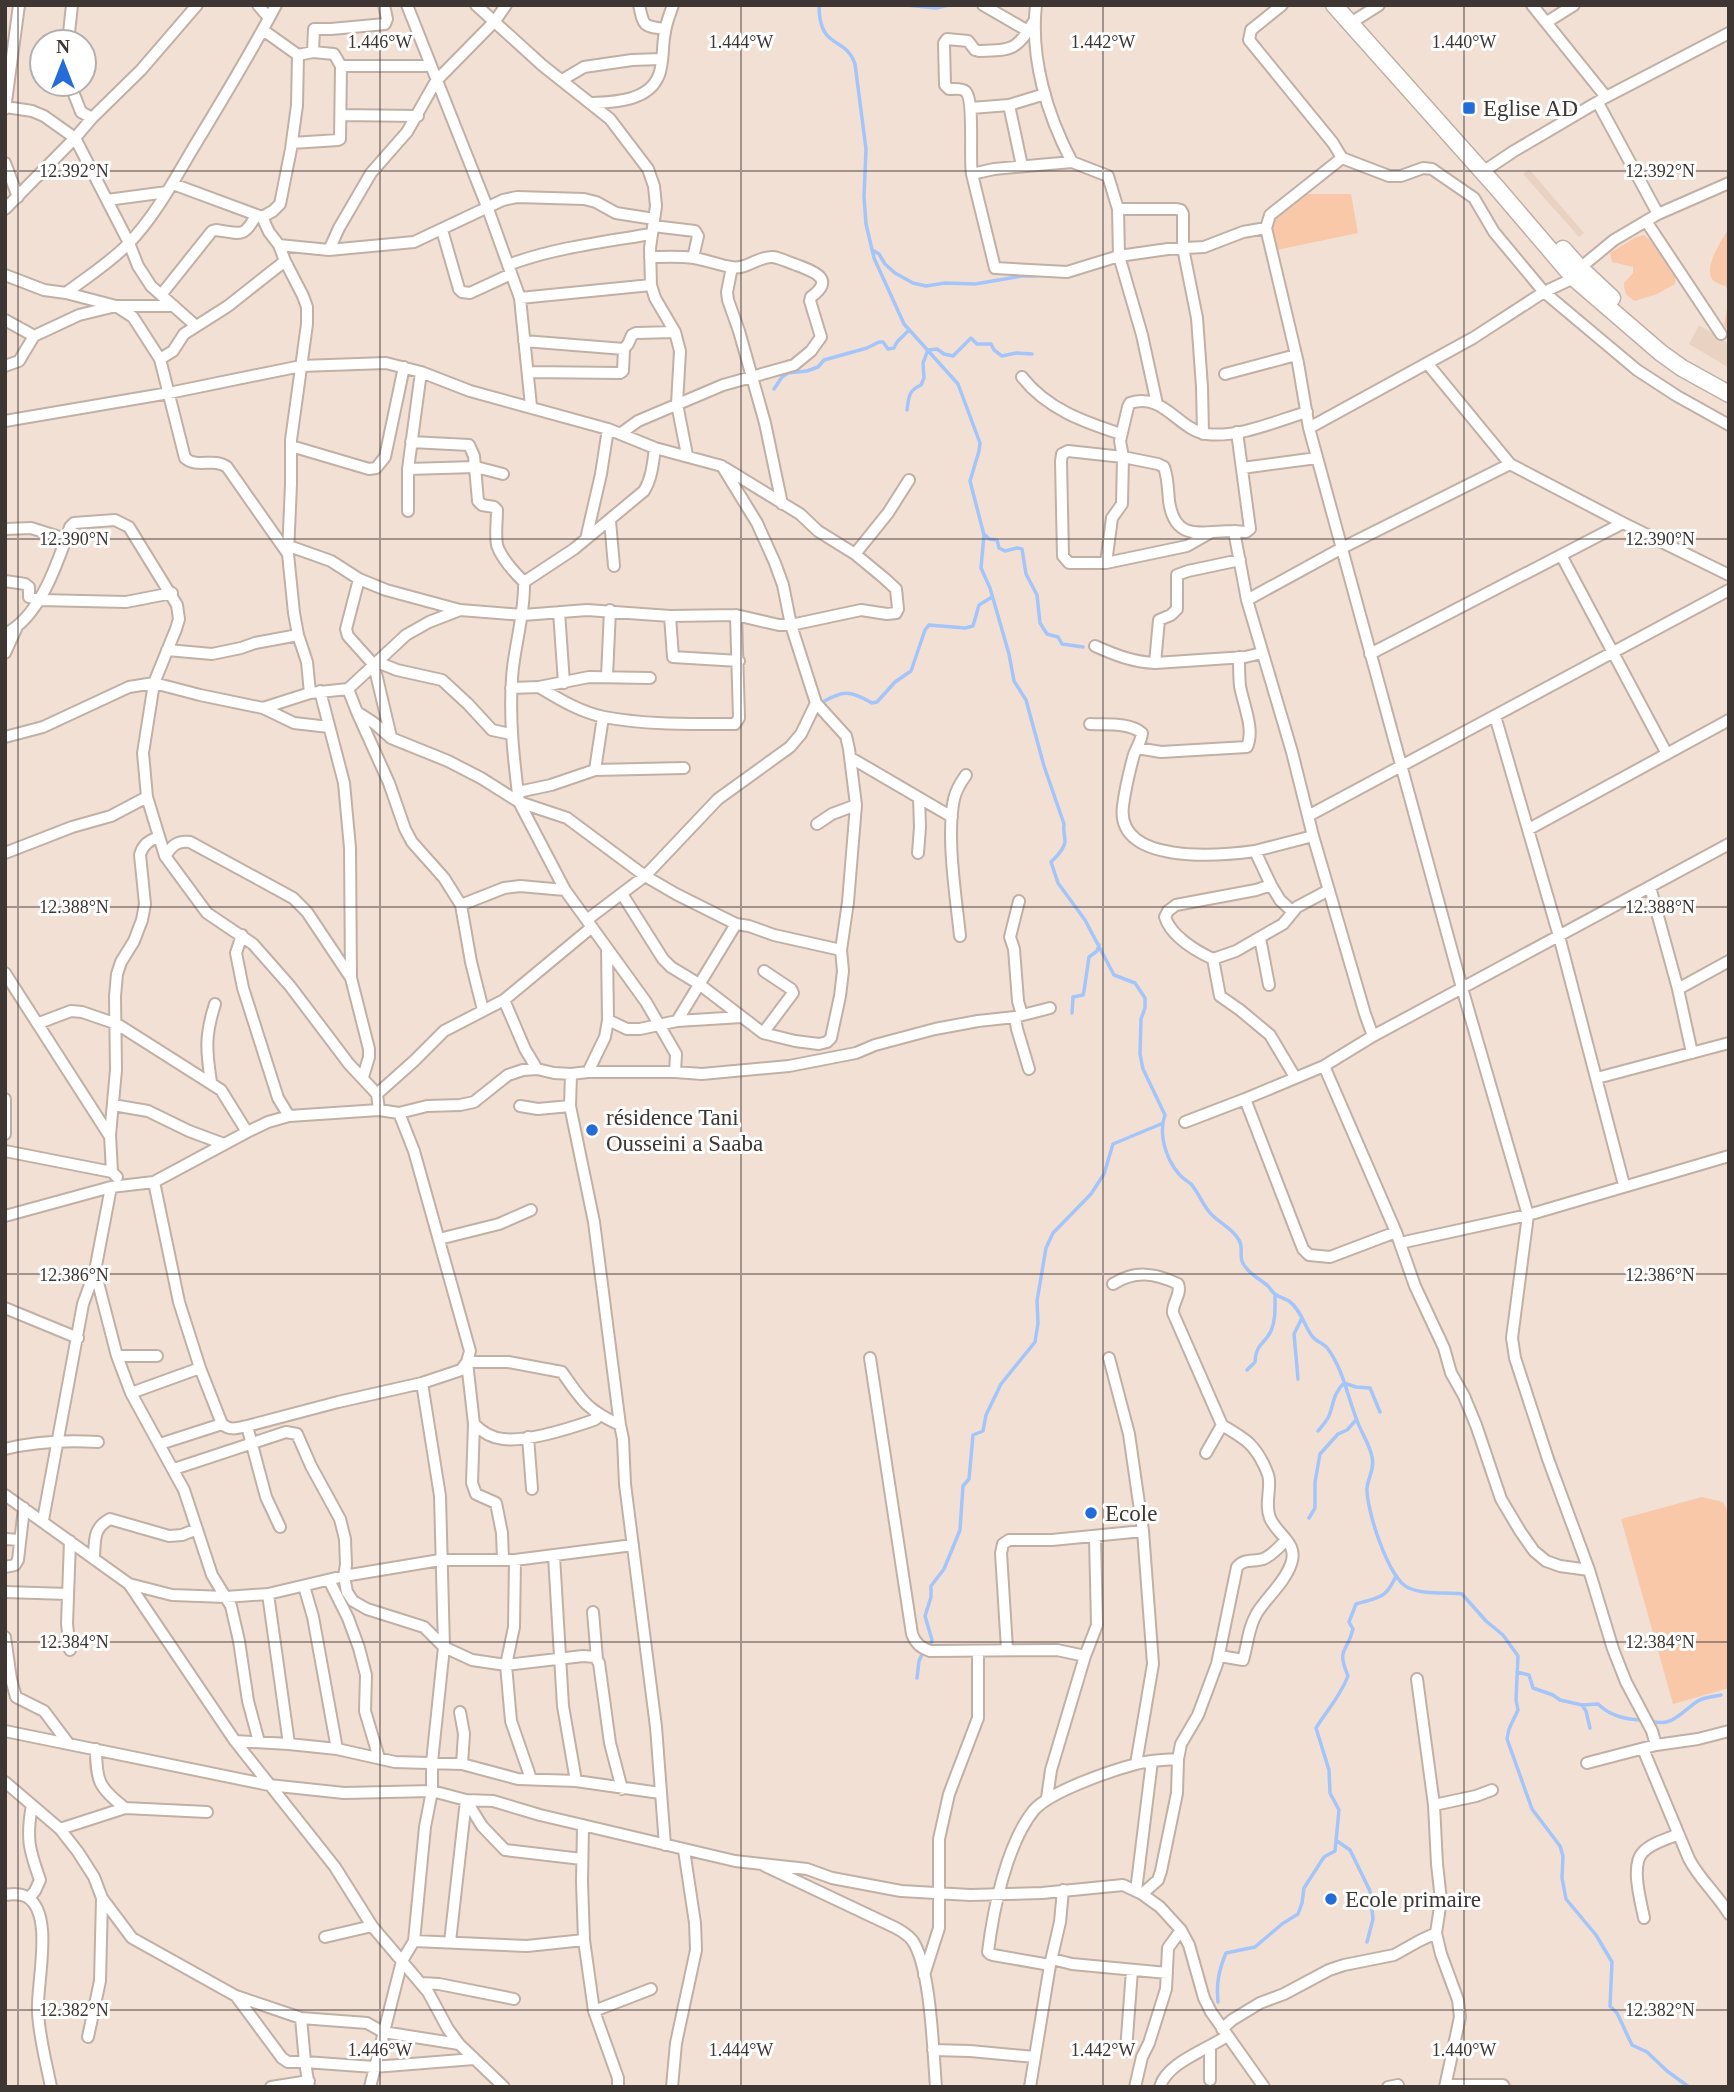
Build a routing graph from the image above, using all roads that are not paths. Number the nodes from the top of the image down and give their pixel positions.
1 (19, 5) edge
2 (72, 5) edge
3 (197, 5) edge
4 (258, 5) edge
5 (276, 5) edge
6 (384, 5) edge
7 (407, 5) edge
8 (476, 5) edge
9 (506, 5) edge
10 (639, 5) edge
11 (673, 5) edge
12 (983, 5) edge
13 (1036, 5) edge
14 (1282, 5) edge
15 (1334, 5) edge
16 (1346, 5) edge
17 (1379, 5) edge
18 (1532, 5) edge
19 (1574, 5) edge
20 (269, 18) junction
21 (1357, 19) junction
22 (495, 22) junction
23 (1547, 22) junction
24 (1031, 26) junction
25 (70, 28) edge
26 (665, 29) junction
27 (263, 30) junction
28 (1729, 33) edge
29 (313, 52) junction
30 (298, 55) junction
31 (661, 59) junction
32 (341, 66) junction
33 (430, 66) junction
34 (562, 80) junction
35 (436, 81) junction
36 (1045, 94) junction
37 (75, 98) edge
38 (1602, 100) junction
39 (592, 103) junction
40 (1009, 106) junction
41 (6, 108) edge
42 (971, 108) junction
43 (341, 115) junction
44 (418, 116) junction
45 (92, 118) junction
46 (75, 138) junction
47 (292, 143) junction
48 (1342, 158) junction
49 (1072, 162) junction
50 (5, 163) edge
51 (1022, 166) junction
52 (1490, 167) junction
53 (972, 174) junction
54 (1729, 183) edge
55 (170, 188) junction
56 (18, 197) junction
57 (107, 200) junction
58 (5, 209) edge
59 (488, 209) junction
60 (1118, 209) junction
61 (1658, 214) junction
62 (259, 216) junction
63 (1646, 221) junction
64 (653, 226) junction
65 (1266, 228) junction
66 (442, 230) junction
67 (129, 243) junction
68 (279, 245) junction
69 (1184, 248) junction
70 (330, 250) junction
71 (1119, 256) junction
72 (650, 257) junction
73 (694, 258) junction
74 (285, 261) junction
75 (732, 267) junction
76 (509, 269) junction
77 (1577, 273) junction
78 (5, 275) edge
79 (651, 285) junction
80 (1544, 292) junction
81 (66, 293) junction
82 (161, 295) junction
83 (520, 298) junction
84 (116, 306) junction
85 (173, 306) junction
86 (5, 320) edge
87 (196, 326) junction
88 (675, 332) junction
89 (1721, 334) dead end
90 (34, 336) junction
91 (524, 341) junction
92 (624, 349) junction
93 (1296, 355) junction
94 (160, 359) junction
95 (1427, 363) junction
96 (5, 366) edge
97 (301, 366) junction
98 (404, 368) junction
99 (421, 372) junction
100 (528, 372) junction
101 (1225, 374) dead end
102 (1022, 377) dead end
103 (751, 378) junction
104 (1729, 384) edge
105 (169, 393) junction
106 (1729, 394) edge
107 (677, 404) junction
108 (1157, 404) junction
109 (531, 406) junction
110 (1307, 412) junction
111 (5, 421) edge
112 (1729, 425) edge
113 (1309, 428) junction
114 (608, 429) junction
115 (1237, 432) junction
116 (620, 434) junction
117 (1121, 434) junction
118 (1203, 434) junction
119 (411, 443) junction
120 (291, 446) junction
121 (655, 448) junction
122 (687, 455) junction
123 (1123, 457) junction
124 (1317, 458) junction
125 (1510, 464) junction
126 (722, 466) junction
127 (475, 467) junction
128 (1242, 468) junction
129 (408, 469) junction
130 (503, 474) dead end
131 (909, 480) dead end
132 (782, 504) junction
133 (408, 511) dead end
134 (610, 521) junction
135 (1623, 523) junction
136 (5, 529) edge
137 (1234, 531) junction
138 (1210, 533) junction
139 (66, 539) junction
140 (586, 539) junction
141 (1342, 548) junction
142 (288, 550) junction
143 (855, 554) junction
144 (1561, 555) junction
145 (1240, 560) junction
146 (1106, 563) junction
147 (614, 566) dead end
148 (1729, 575) edge
149 (359, 579) junction
150 (5, 581) edge
151 (524, 582) junction
152 (1729, 590) edge
153 (172, 593) junction
154 (40, 600) junction
155 (1247, 600) junction
156 (460, 610) junction
157 (610, 610) junction
158 (559, 612) junction
159 (523, 615) junction
160 (736, 615) junction
161 (670, 616) junction
162 (790, 625) junction
163 (10, 631) edge
164 (298, 635) junction
165 (1095, 646) dead end
166 (167, 650) junction
167 (5, 653) edge
168 (1262, 653) junction
169 (1611, 653) junction
170 (1370, 654) junction
171 (1239, 657) junction
172 (739, 661) junction
173 (1155, 663) junction
174 (376, 664) junction
175 (607, 676) junction
176 (650, 678) dead end
177 (154, 683) junction
178 (564, 683) junction
179 (539, 687) junction
180 (511, 688) junction
181 (348, 689) junction
182 (315, 692) junction
183 (816, 703) junction
184 (263, 708) junction
185 (357, 712) junction
186 (1495, 716) junction
187 (603, 717) junction
188 (1729, 720) edge
189 (1090, 724) dead end
190 (329, 727) junction
191 (511, 734) junction
192 (5, 737) edge
193 (391, 738) junction
194 (1137, 748) junction
195 (1667, 754) junction
196 (850, 758) junction
197 (1401, 766) junction
198 (684, 768) dead end
199 (595, 771) junction
200 (966, 775) dead end
201 (147, 797) junction
202 (519, 797) junction
203 (919, 798) junction
204 (856, 805) junction
205 (1308, 816) junction
206 (952, 817) junction
207 (817, 824) dead end
208 (1529, 829) junction
209 (1313, 836) junction
210 (158, 837) junction
211 (1729, 844) edge
212 (1255, 851) junction
213 (5, 853) edge
214 (918, 853) dead end
215 (165, 856) junction
216 (645, 876) junction
217 (1271, 885) junction
218 (1650, 887) junction
219 (565, 890) junction
220 (1329, 890) junction
221 (622, 894) junction
222 (1019, 901) dead end
223 (461, 905) junction
224 (1293, 912) junction
225 (590, 923) junction
226 (737, 924) junction
227 (242, 935) junction
228 (960, 936) dead end
229 (1559, 936) junction
230 (1260, 938) junction
231 (607, 948) junction
232 (841, 950) junction
233 (1213, 960) junction
234 (1729, 961) edge
235 (764, 971) dead end
236 (5, 972) edge
237 (351, 978) junction
238 (699, 984) junction
239 (1269, 985) dead end
240 (1462, 988) junction
241 (1678, 989) junction
242 (504, 1000) junction
243 (215, 1004) dead end
244 (1049, 1008) dead end
245 (482, 1010) junction
246 (1019, 1016) junction
247 (742, 1017) junction
248 (608, 1020) junction
249 (677, 1021) junction
250 (39, 1023) junction
251 (117, 1024) junction
252 (659, 1025) junction
253 (763, 1033) junction
254 (1373, 1036) junction
255 (1729, 1043) edge
256 (1692, 1053) junction
257 (1324, 1066) junction
258 (537, 1069) junction
259 (1029, 1069) dead end
260 (588, 1072) junction
261 (675, 1072) junction
262 (572, 1074) junction
263 (363, 1077) junction
264 (1295, 1077) junction
265 (1597, 1079) junction
266 (211, 1082) junction
267 (377, 1094) junction
268 (5, 1099) edge
269 (1245, 1099) junction
270 (113, 1105) junction
271 (520, 1106) dead end
272 (570, 1106) junction
273 (379, 1110) junction
274 (399, 1113) junction
275 (289, 1116) junction
276 (1185, 1122) dead end
277 (247, 1132) junction
278 (5, 1134) edge
279 (110, 1135) junction
280 (224, 1144) junction
281 (5, 1151) edge
282 (1729, 1156) edge
283 (112, 1172) junction
284 (154, 1182) junction
285 (124, 1185) junction
286 (1624, 1185) junction
287 (111, 1186) junction
288 (531, 1210) dead end
289 (1528, 1214) junction
290 (5, 1216) edge
291 (1396, 1232) junction
292 (439, 1239) junction
293 (1400, 1243) junction
294 (95, 1271) junction
295 (1113, 1284) dead end
296 (5, 1308) edge
297 (78, 1338) junction
298 (117, 1356) junction
299 (157, 1356) dead end
300 (1109, 1357) dead end
301 (870, 1359) dead end
302 (467, 1362) junction
303 (200, 1368) junction
304 (422, 1384) junction
305 (131, 1393) junction
306 (596, 1414) junction
307 (222, 1424) junction
308 (474, 1424) junction
309 (620, 1425) junction
310 (1222, 1425) junction
311 (247, 1426) junction
312 (528, 1437) junction
313 (57, 1441) junction
314 (98, 1443) dead end
315 (160, 1444) junction
316 (252, 1444) junction
317 (5, 1449) edge
318 (1206, 1453) dead end
319 (174, 1469) junction
320 (532, 1489) dead end
321 (5, 1495) edge
322 (24, 1508) junction
323 (43, 1520) junction
324 (280, 1527) dead end
325 (197, 1529) junction
326 (1143, 1531) junction
327 (1095, 1537) junction
328 (5, 1539) edge
329 (20, 1540) junction
330 (1286, 1540) junction
331 (70, 1541) junction
332 (633, 1545) junction
333 (554, 1556) junction
334 (94, 1558) junction
335 (440, 1560) junction
336 (509, 1560) junction
337 (5, 1567) edge
338 (1589, 1570) junction
339 (344, 1576) junction
340 (329, 1580) junction
341 (129, 1584) junction
342 (304, 1586) junction
343 (5, 1592) edge
344 (68, 1594) junction
345 (268, 1594) junction
346 (226, 1597) junction
347 (593, 1612) dead end
348 (5, 1637) edge
349 (444, 1647) junction
350 (1007, 1649) junction
351 (70, 1650) dead end
352 (978, 1651) junction
353 (7, 1656) edge
354 (1085, 1656) junction
355 (1220, 1656) junction
356 (561, 1659) junction
357 (597, 1659) junction
358 (506, 1665) junction
359 (1417, 1679) dead end
360 (460, 1712) dead end
361 (5, 1731) edge
362 (1729, 1731) edge
363 (235, 1741) junction
364 (259, 1742) junction
365 (68, 1743) junction
366 (289, 1744) junction
367 (1656, 1745) junction
368 (96, 1749) junction
369 (337, 1749) junction
370 (1643, 1749) junction
371 (379, 1758) junction
372 (1178, 1759) junction
373 (1152, 1761) junction
374 (432, 1762) junction
375 (462, 1763) junction
376 (1587, 1763) dead end
377 (1136, 1764) junction
378 (531, 1779) junction
379 (576, 1781) junction
380 (5, 1782) edge
381 (269, 1785) junction
382 (622, 1789) junction
383 (1493, 1790) dead end
384 (432, 1791) junction
385 (660, 1793) junction
386 (1047, 1798) junction
387 (466, 1800) junction
388 (32, 1804) junction
389 (1434, 1805) junction
390 (125, 1808) junction
391 (206, 1812) dead end
392 (583, 1825) junction
393 (60, 1829) junction
394 (1678, 1835) junction
395 (665, 1845) junction
396 (684, 1850) junction
397 (582, 1859) junction
398 (759, 1864) junction
399 (1063, 1890) junction
400 (1139, 1892) junction
401 (939, 1894) junction
402 (999, 1894) junction
403 (5, 1895) edge
404 (29, 1898) junction
405 (102, 1898) junction
406 (1729, 1914) edge
407 (1644, 1918) dead end
408 (372, 1926) junction
409 (1181, 1930) junction
410 (1436, 1933) junction
411 (325, 1937) dead end
412 (584, 1940) junction
413 (414, 1941) junction
414 (450, 1942) junction
415 (402, 1961) junction
416 (1051, 1962) junction
417 (1132, 1970) junction
418 (1167, 1973) junction
419 (923, 1975) junction
420 (421, 1983) junction
421 (651, 1989) dead end
422 (236, 1996) junction
423 (514, 1999) dead end
424 (594, 2011) junction
425 (301, 2018) junction
426 (383, 2032) junction
427 (1224, 2032) junction
428 (88, 2037) dead end
429 (458, 2044) junction
430 (1210, 2047) junction
431 (933, 2050) junction
432 (1126, 2051) dead end
433 (1035, 2057) junction
434 (474, 2059) junction
435 (305, 2062) junction
436 (374, 2067) junction
437 (1210, 2080) dead end
438 (309, 2084) edge
439 (1445, 2086) edge
440 (1468, 2086) edge
441 (51, 2087) edge
442 (271, 2087) edge
443 (370, 2087) edge
444 (503, 2087) edge
445 (618, 2087) edge
446 (673, 2087) edge
447 (936, 2087) edge
448 (1030, 2087) edge
449 (1135, 2087) edge
450 (1160, 2087) edge
451 (1264, 2087) edge
452 (1504, 2087) edge

1 - 41 street
2 - 25 street
3 - 45 street
4 - 20 street
5 - 20 street
6 - 29 street
7 - 33 street
8 - 22 street
9 - 22 street
10 - 26 street
11 - 26 street
12 - 24 street
13 - 24 street
14 - 48 street
15 - 77 street
16 - 21 street
17 - 21 street
18 - 23 street
19 - 23 street
20 - 27 street
21 - 52 street
22 - 34 street
22 - 35 street
23 - 38 street
24 - 36 street
24 - 42 street
26 - 31 street
27 - 30 street
27 - 55 street
28 - 38 street
29 - 30 street
29 - 32 street
30 - 47 street
31 - 34 street
31 - 39 street
32 - 33 street
32 - 43 street
33 - 35 street
34 - 39 street
35 - 44 street
35 - 59 street
36 - 40 street
36 - 49 street
37 - 45 street
38 - 52 street
38 - 61 street
39 - 64 street
40 - 42 street
40 - 51 street
41 - 46 street
42 - 53 street
43 - 44 street
43 - 47 street
44 - 70 street
45 - 46 street
46 - 56 street
46 - 57 street
47 - 62 street
48 - 65 street
48 - 80 street
49 - 51 street
49 - 60 street
50 - 56 street
51 - 53 street
52 - 77 street
53 - 71 street
54 - 61 street
55 - 57 street
55 - 62 street
55 - 67 street
56 - 58 street
57 - 67 street
59 - 64 street
59 - 66 street
59 - 76 street
60 - 69 street
60 - 71 street
61 - 63 street
62 - 68 street
62 - 82 street
63 - 77 street
63 - 89 street
64 - 72 street
64 - 73 street
64 - 76 street
65 - 69 street
65 - 93 street
66 - 70 street
66 - 76 street
67 - 81 street
67 - 82 street
68 - 70 street
68 - 74 street
69 - 71 street
69 - 118 street
71 - 108 street
72 - 73 street
72 - 79 street
73 - 75 street
74 - 87 street
74 - 97 street
75 - 103 street
75 - 103 street
76 - 83 street
77 - 80 street
77 - 104 street
77 - 106 street
78 - 81 street
79 - 83 street
79 - 88 street
80 - 95 street
80 - 112 street
81 - 84 street
82 - 85 street
83 - 91 street
84 - 85 street
84 - 90 street
84 - 94 street
85 - 87 street
86 - 90 street
87 - 94 street
88 - 92 street
88 - 107 street
90 - 96 street
91 - 92 street
91 - 100 street
92 - 100 street
93 - 101 street
93 - 110 street
94 - 105 street
95 - 113 street
95 - 125 street
97 - 98 street
97 - 105 street
97 - 120 street
98 - 99 street
98 - 120 street
99 - 109 street
99 - 119 street
100 - 109 street
102 - 117 street
103 - 107 street
103 - 132 street
105 - 111 street
105 - 142 street
107 - 116 street
107 - 122 street
108 - 117 street
108 - 118 street
109 - 114 street
110 - 113 street
110 - 115 street
113 - 124 street
114 - 116 street
114 - 140 street
115 - 118 street
115 - 128 street
116 - 121 street
117 - 123 street
119 - 127 street
119 - 129 street
120 - 142 street
121 - 122 street
121 - 134 street
122 - 126 street
123 - 138 street
123 - 146 street
123 - 146 street
124 - 128 street
124 - 141 street
125 - 135 street
125 - 141 street
126 - 132 street
126 - 162 street
127 - 129 street
127 - 130 street
127 - 151 street
128 - 137 street
129 - 133 street
131 - 143 street
132 - 143 street
134 - 140 street
134 - 147 street
135 - 144 street
135 - 148 street
136 - 139 street
137 - 138 street
137 - 145 street
138 - 146 street
139 - 153 street
139 - 154 street
140 - 151 street
141 - 155 street
141 - 170 street
142 - 149 street
142 - 164 street
143 - 162 street
144 - 169 street
144 - 170 street
145 - 155 street
145 - 173 street
149 - 156 street
149 - 174 street
150 - 154 street
151 - 159 street
152 - 169 street
153 - 154 street
153 - 166 street
154 - 163 street
155 - 168 street
156 - 159 street
156 - 174 street
157 - 158 street
157 - 161 street
157 - 175 street
158 - 159 street
158 - 178 street
159 - 180 street
160 - 161 street
160 - 162 street
160 - 172 street
161 - 172 street
162 - 183 street
163 - 167 street
164 - 166 street
164 - 182 street
165 - 173 street
166 - 177 street
168 - 171 street
168 - 205 street
169 - 186 street
169 - 195 street
170 - 197 street
171 - 173 street
171 - 194 street
172 - 187 street
174 - 181 street
174 - 191 street
174 - 193 street
175 - 176 street
175 - 178 street
177 - 184 street
177 - 192 street
177 - 201 street
178 - 179 street
179 - 180 street
179 - 187 street
180 - 191 street
181 - 182 street
181 - 185 street
182 - 184 street
182 - 190 street
183 - 196 street
183 - 216 street
184 - 190 street
185 - 193 street
185 - 223 street
186 - 197 street
186 - 208 street
187 - 199 street
188 - 195 street
189 - 194 street
190 - 237 street
191 - 202 street
193 - 202 street
194 - 212 street
195 - 208 street
196 - 203 street
196 - 204 street
197 - 205 street
197 - 240 street
198 - 199 street
199 - 202 street
200 - 206 street
201 - 210 street
201 - 213 street
202 - 216 street
202 - 219 street
203 - 206 street
203 - 214 street
204 - 207 street
204 - 232 street
205 - 209 street
206 - 228 street
208 - 229 street
209 - 212 street
209 - 220 street
210 - 215 street
210 - 251 street
211 - 218 street
212 - 217 street
215 - 227 street
215 - 237 street
216 - 221 street
216 - 226 street
217 - 224 street
217 - 233 street
218 - 229 street
218 - 241 street
219 - 223 street
219 - 225 street
220 - 224 street
220 - 254 street
221 - 225 street
221 - 238 street
222 - 246 street
223 - 245 street
224 - 230 street
225 - 231 street
225 - 242 street
226 - 232 street
226 - 238 street
227 - 263 street
227 - 275 street
229 - 240 street
229 - 265 street
230 - 233 street
230 - 239 street
231 - 248 street
231 - 252 street
232 - 253 street
233 - 264 street
234 - 241 street
235 - 253 street
236 - 250 street
237 - 263 street
238 - 247 street
238 - 249 street
240 - 254 street
240 - 289 street
241 - 256 street
242 - 245 street
242 - 258 street
243 - 266 street
244 - 246 street
245 - 267 street
246 - 259 street
246 - 261 street
247 - 249 street
247 - 253 street
248 - 252 street
248 - 260 street
249 - 252 street
250 - 251 street
250 - 279 street
251 - 266 street
251 - 270 street
252 - 261 street
254 - 257 street
255 - 256 street
256 - 265 street
257 - 264 street
257 - 291 street
258 - 262 street
258 - 274 street
260 - 261 street
260 - 262 street
262 - 272 street
263 - 267 street
264 - 269 street
265 - 286 street
266 - 277 street
267 - 273 street
268 - 278 street
269 - 276 street
269 - 291 street
270 - 279 street
270 - 280 street
271 - 272 street
272 - 309 street
273 - 274 street
273 - 275 street
274 - 292 street
275 - 277 street
277 - 280 street
279 - 283 street
280 - 284 street
281 - 283 street
282 - 286 street
283 - 285 street
284 - 285 street
284 - 303 street
285 - 287 street
286 - 289 street
287 - 290 street
287 - 294 street
288 - 292 street
289 - 293 street
289 - 338 street
291 - 293 street
292 - 302 street
293 - 338 street
294 - 297 street
294 - 298 street
295 - 310 street
296 - 297 street
297 - 313 street
298 - 299 street
298 - 305 street
300 - 326 street
301 - 352 street
302 - 304 street
302 - 306 street
302 - 308 street
303 - 305 street
303 - 307 street
304 - 311 street
304 - 335 street
305 - 315 street
306 - 309 street
306 - 312 street
307 - 311 street
307 - 315 street
308 - 312 street
308 - 336 street
309 - 332 street
310 - 318 street
310 - 330 street
311 - 316 street
312 - 320 street
313 - 314 street
313 - 317 street
313 - 323 street
315 - 319 street
316 - 319 street
316 - 324 street
316 - 339 street
319 - 325 street
321 - 322 street
322 - 323 street
322 - 329 street
323 - 331 street
325 - 334 street
325 - 346 street
326 - 327 street
326 - 377 street
327 - 350 street
327 - 354 street
328 - 329 street
329 - 337 street
330 - 355 street
330 - 355 street
331 - 334 street
331 - 344 street
332 - 333 street
332 - 385 street
333 - 336 street
333 - 356 street
334 - 341 street
335 - 336 street
335 - 339 street
335 - 349 street
336 - 358 street
338 - 367 street
339 - 340 street
339 - 349 street
340 - 342 street
340 - 371 street
341 - 346 street
341 - 363 street
342 - 345 street
342 - 369 street
343 - 344 street
344 - 351 street
345 - 346 street
345 - 366 street
346 - 364 street
347 - 357 street
348 - 353 street
349 - 358 street
349 - 374 street
350 - 352 street
350 - 354 street
352 - 401 street
353 - 365 street
354 - 386 street
355 - 372 street
356 - 357 street
356 - 358 street
356 - 379 street
357 - 382 street
358 - 378 street
359 - 389 street
360 - 375 street
361 - 365 street
362 - 367 street
363 - 364 street
363 - 381 street
364 - 366 street
365 - 368 street
366 - 369 street
367 - 370 street
368 - 381 street
368 - 390 street
369 - 371 street
370 - 376 street
370 - 394 street
371 - 374 street
372 - 373 street
372 - 400 street
373 - 377 street
373 - 400 street
374 - 375 street
374 - 384 street
375 - 378 street
377 - 386 street
378 - 379 street
379 - 382 street
380 - 388 street
381 - 384 street
381 - 408 street
382 - 385 street
383 - 389 street
384 - 387 street
384 - 413 street
385 - 395 street
386 - 402 street
387 - 392 street
387 - 397 street
387 - 414 street
388 - 393 street
388 - 404 street
389 - 410 street
390 - 391 street
390 - 393 street
392 - 395 street
392 - 397 street
393 - 405 street
394 - 406 street
394 - 407 street
395 - 396 street
396 - 398 street
396 - 446 street
397 - 412 street
398 - 401 street
398 - 419 street
399 - 400 street
399 - 402 street
399 - 416 street
400 - 409 street
401 - 402 street
401 - 419 street
402 - 416 street
403 - 404 street
404 - 441 street
405 - 422 street
405 - 428 street
408 - 411 street
408 - 415 street
409 - 418 street
409 - 427 street
410 - 427 street
410 - 439 street
412 - 414 street
412 - 424 street
413 - 414 street
413 - 415 street
415 - 420 street
415 - 426 street
416 - 417 street
416 - 433 street
417 - 418 street
417 - 432 street
418 - 449 street
419 - 431 street
420 - 423 street
420 - 429 street
421 - 424 street
422 - 425 street
422 - 435 street
424 - 445 street
425 - 426 street
425 - 435 street
426 - 429 street
426 - 436 street
427 - 430 street
427 - 451 street
429 - 434 street
430 - 437 street
430 - 450 street
431 - 433 street
431 - 447 street
433 - 448 street
434 - 436 street
434 - 444 street
435 - 436 street
435 - 438 street
436 - 443 street
438 - 442 street
439 - 440 street
440 - 452 street

